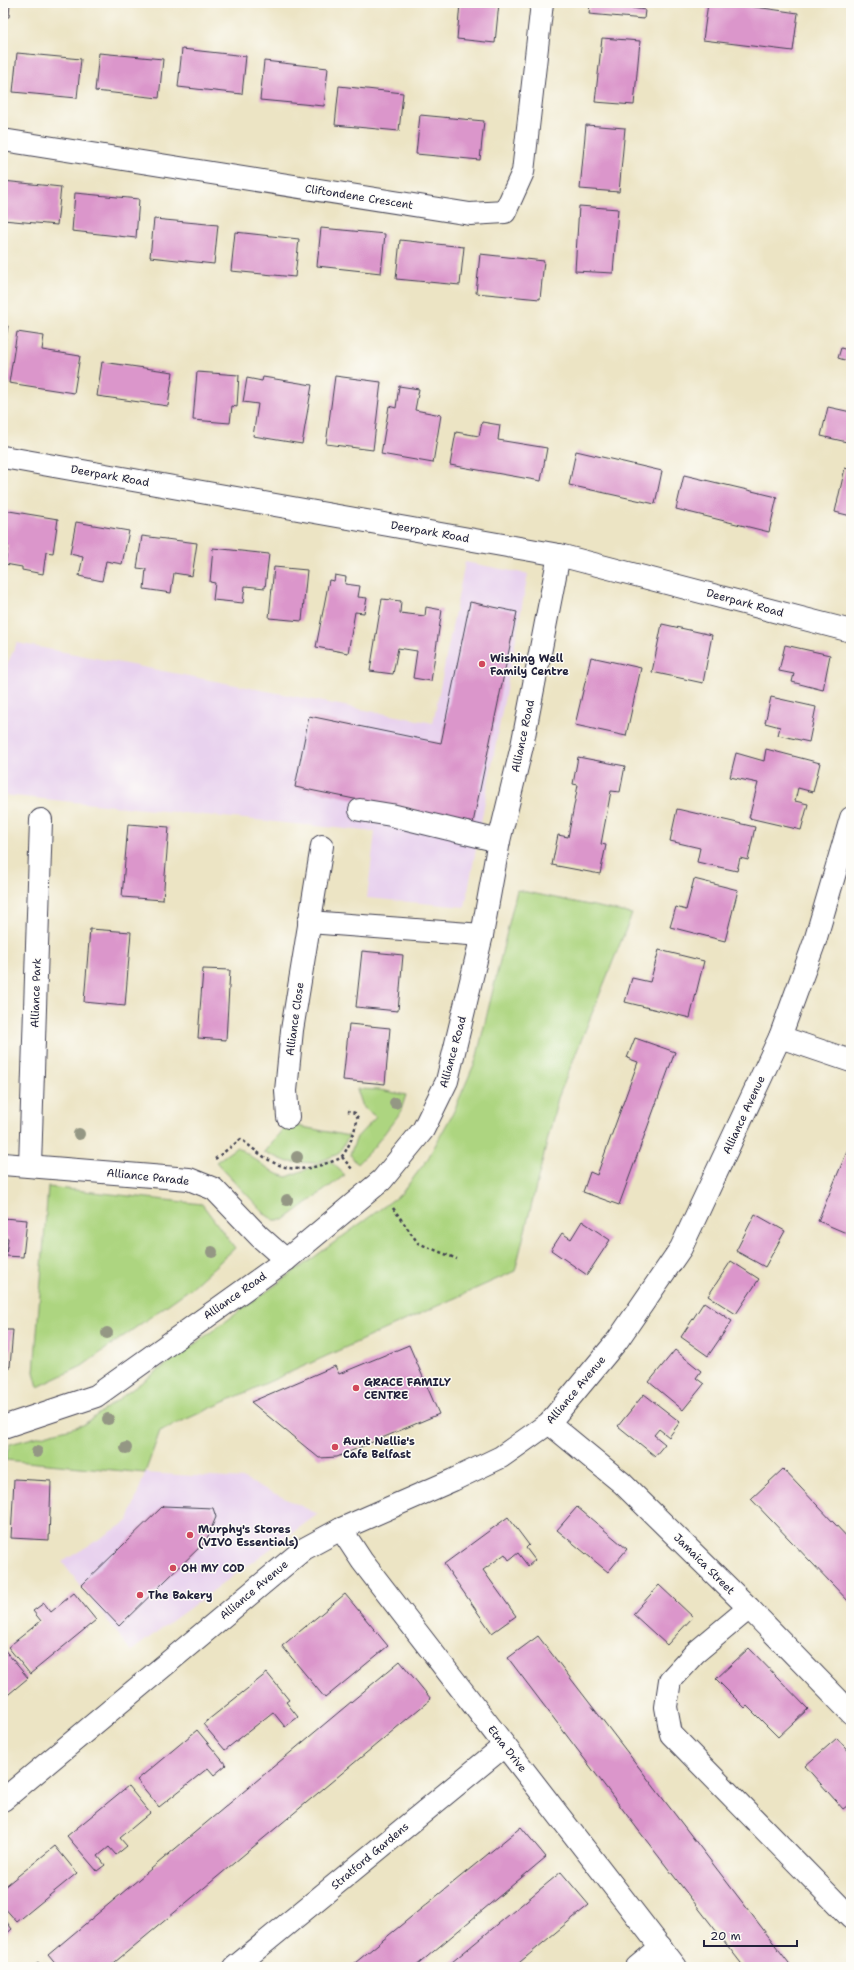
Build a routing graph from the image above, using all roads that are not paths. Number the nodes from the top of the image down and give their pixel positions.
1 (542, 3) edge
2 (3, 140) edge
3 (3, 457) edge
4 (559, 555) junction
5 (851, 631) edge
6 (360, 810) dead end
7 (851, 818) edge
8 (41, 820) dead end
9 (499, 841) junction
10 (322, 846) dead end
11 (309, 922) junction
12 (482, 935) junction
13 (780, 1037) junction
14 (851, 1061) edge
15 (288, 1117) dead end
16 (3, 1164) edge
17 (30, 1166) junction
18 (286, 1260) junction
19 (549, 1424) junction
20 (3, 1427) edge
21 (341, 1529) junction
22 (749, 1608) junction
23 (851, 1713) edge
24 (504, 1746) junction
25 (3, 1800) edge
26 (851, 1918) edge
27 (661, 1947) junction
28 (235, 1967) edge
29 (637, 1967) edge
30 (676, 1967) edge

1 - 2 street, Cliftondene Crescent
3 - 4 street, Deerpark Road
4 - 5 street, Deerpark Road
4 - 9 street, Alliance Road
6 - 9 street
7 - 13 street, Alliance Avenue
8 - 17 street, Alliance Park
9 - 12 street, Alliance Road
10 - 11 street, Alliance Close
11 - 12 street
11 - 15 street, Alliance Close
12 - 18 street, Alliance Road
13 - 14 street
13 - 19 street, Alliance Avenue
16 - 17 street, Alliance Parade
17 - 18 street, Alliance Parade
18 - 20 street, Alliance Road
19 - 21 street, Alliance Avenue
19 - 22 street, Jamaica Street
21 - 24 street, Etna Drive
21 - 25 street, Alliance Avenue
22 - 23 street, Jamaica Street
22 - 26 street
24 - 27 street, Etna Drive
24 - 28 street, Stratford Gardens
27 - 29 street
27 - 30 street, Etna Drive

